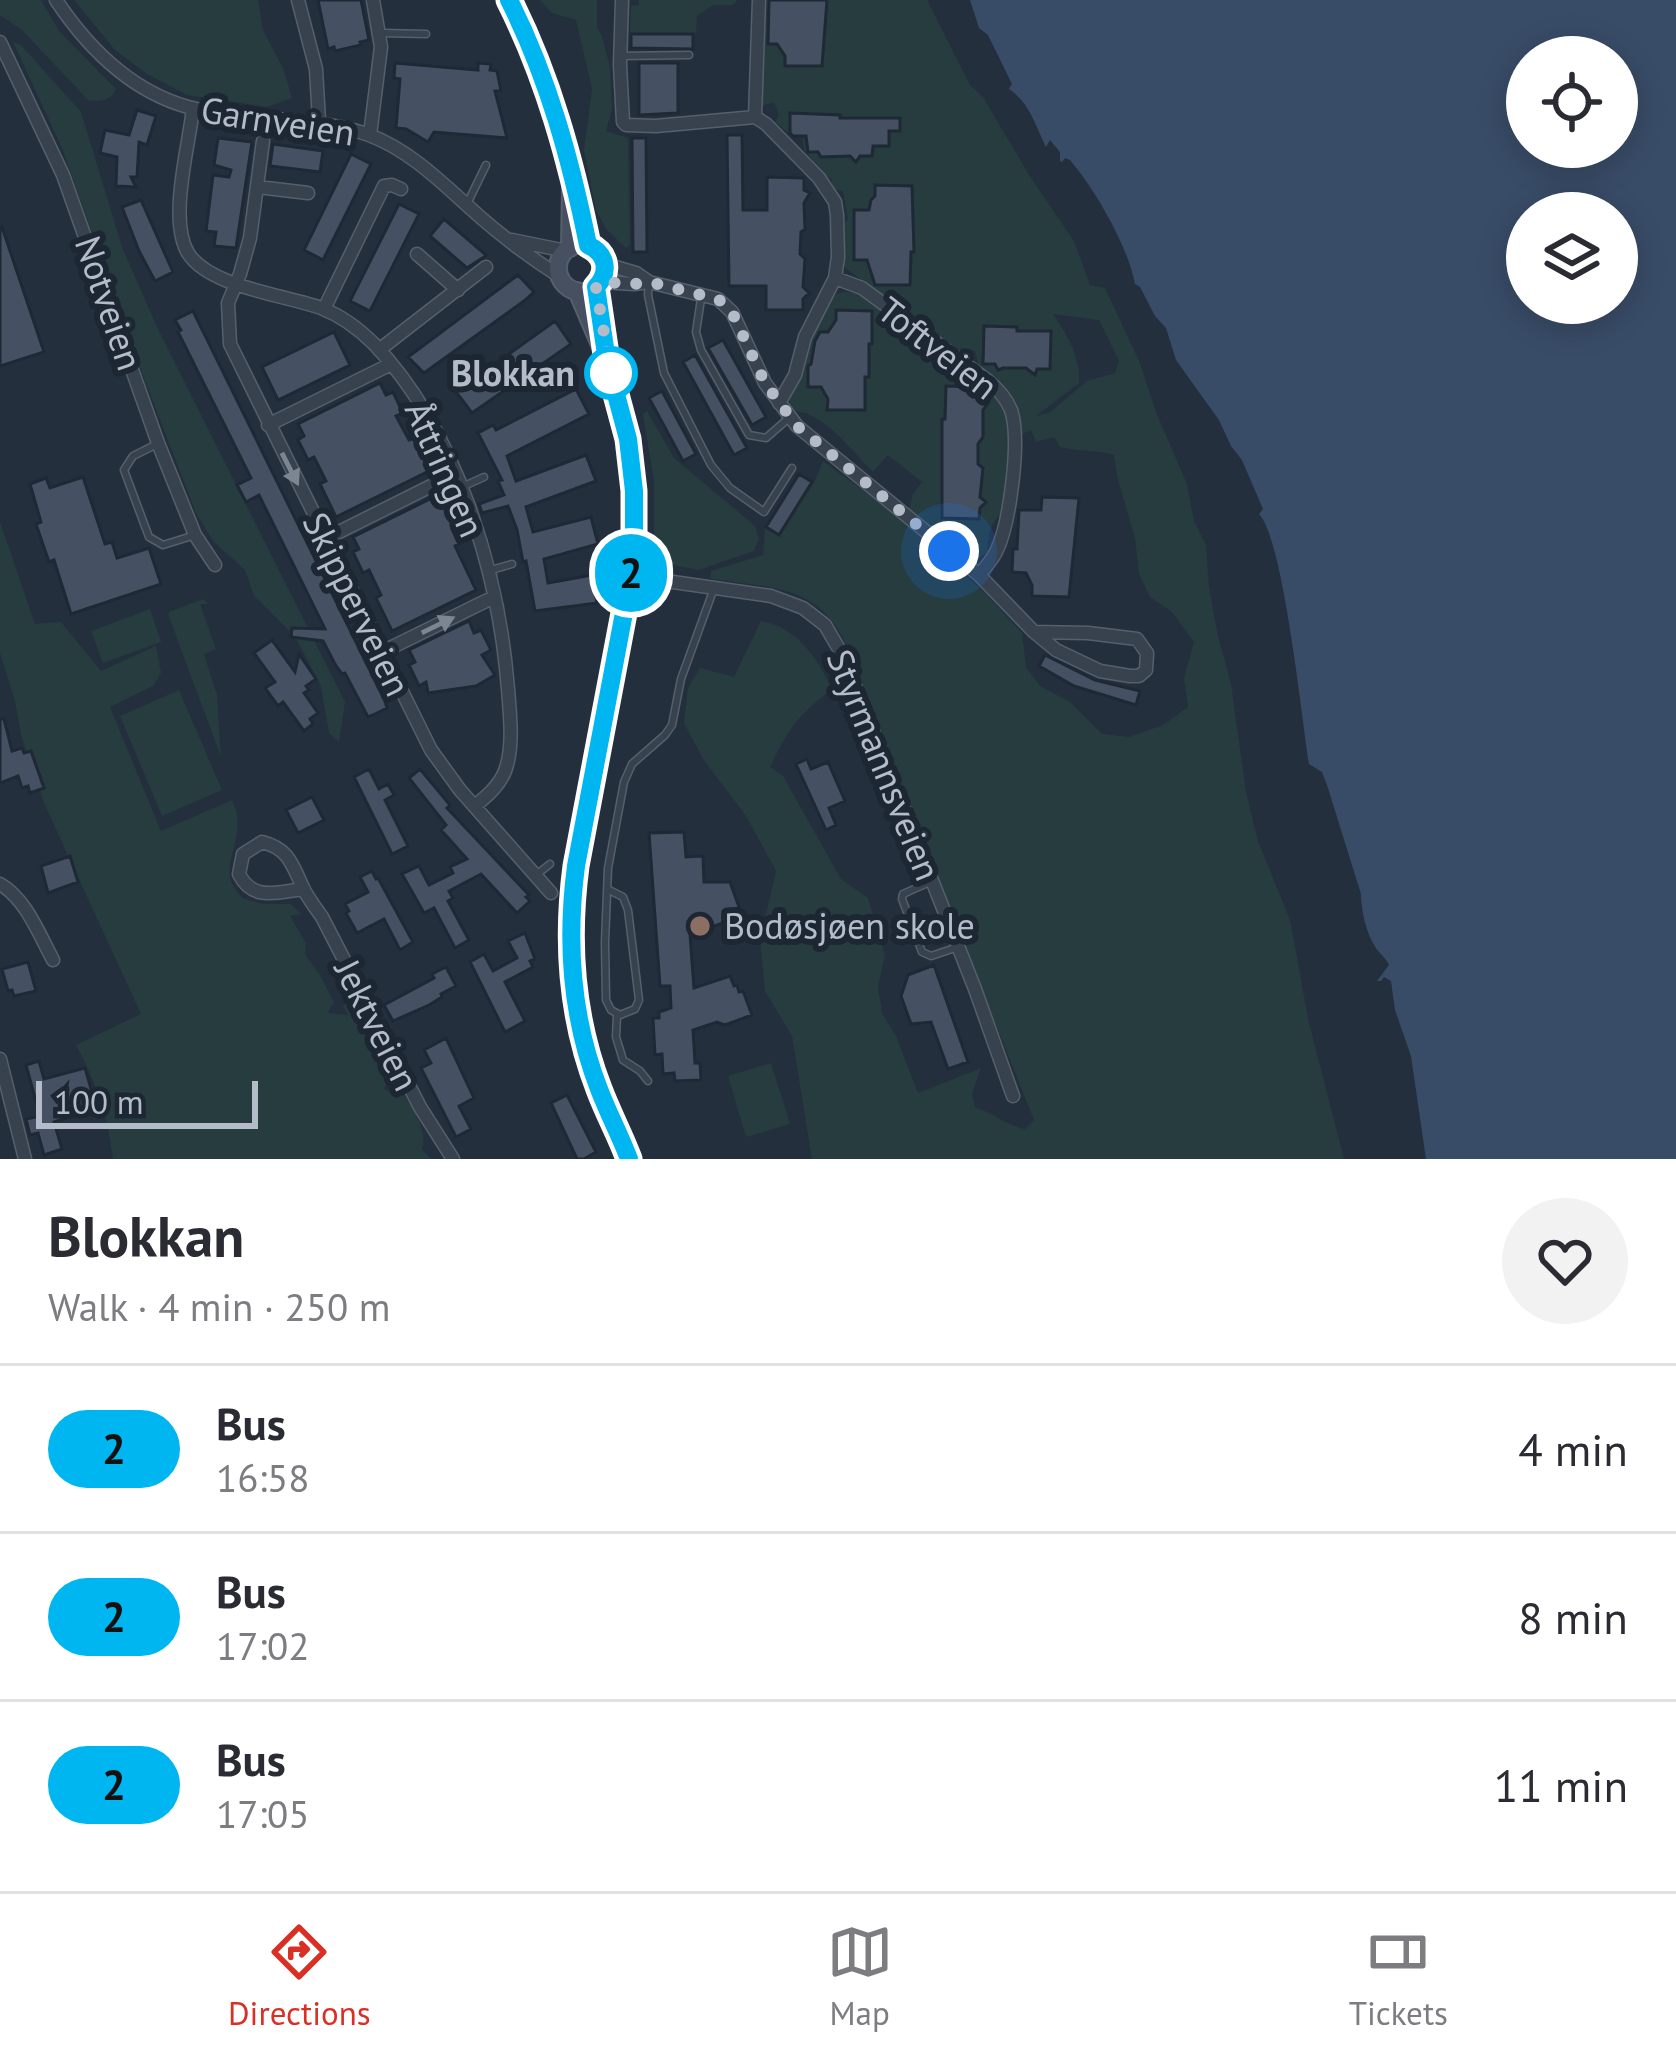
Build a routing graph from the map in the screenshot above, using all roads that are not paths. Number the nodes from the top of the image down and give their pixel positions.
1 (56, 0) edge
2 (298, 0) edge
3 (373, 0) edge
4 (509, 0) edge
5 (622, 0) edge
6 (759, 0) edge
7 (381, 33) junction
8 (426, 34) dead end
9 (0, 42) edge
10 (620, 56) junction
11 (688, 56) dead end
12 (193, 108) junction
13 (755, 117) junction
14 (319, 122) junction
15 (370, 135) junction
16 (263, 141) dead end
17 (486, 165) dead end
18 (258, 188) junction
19 (401, 189) dead end
20 (308, 193) dead end
21 (466, 205) junction
22 (505, 238) junction
23 (575, 248) junction
24 (417, 254) dead end
25 (486, 268) dead end
26 (560, 276) junction
27 (601, 278) junction
28 (835, 278) junction
29 (649, 282) junction
30 (234, 284) junction
31 (458, 290) junction
32 (577, 291) junction
33 (702, 295) junction
34 (324, 309) junction
35 (379, 350) junction
36 (607, 361) junction
37 (391, 364) junction
38 (778, 403) junction
39 (790, 418) junction
40 (268, 424) junction
41 (158, 443) junction
42 (792, 468) dead end
43 (484, 477) dead end
44 (458, 481) junction
45 (195, 535) junction
46 (325, 539) junction
47 (512, 564) dead end
48 (215, 565) dead end
49 (488, 571) junction
50 (979, 575) junction
51 (631, 576) junction
52 (714, 588) junction
53 (494, 597) junction
54 (1034, 632) junction
55 (382, 652) junction
56 (476, 806) junction
57 (550, 864) dead end
58 (536, 875) junction
59 (932, 880) junction
60 (0, 884) edge
61 (304, 889) junction
62 (609, 890) junction
63 (551, 893) dead end
64 (958, 947) junction
65 (52, 960) dead end
66 (616, 1015) junction
67 (0, 1059) edge
68 (648, 1081) dead end
69 (1013, 1096) dead end
70 (5, 1102) edge
71 (26, 1159) edge
72 (453, 1159) edge
73 (629, 1159) edge

1 - 12 street, Garnveien
2 - 14 street
3 - 7 street
4 - 23 street
5 - 10 street
6 - 13 street
7 - 8 lane
7 - 15 street
9 - 41 street, Notveien
10 - 11 lane
10 - 13 street
12 - 14 street, Garnveien
12 - 30 street, Åttringen
13 - 28 street
14 - 15 street, Garnveien
15 - 21 street, Garnveien
16 - 18 street, Skipperveien
17 - 21 lane
18 - 20 street
18 - 30 street, Skipperveien
19 - 34 street
21 - 22 street, Garnveien
22 - 23 street, Garnveien
22 - 26 street, Garnveien
23 - 26 street
23 - 27 street
24 - 31 street
25 - 31 street
26 - 32 street
27 - 29 street
27 - 32 street
27 - 36 street
28 - 38 street
28 - 50 street, Toftveien
29 - 33 street
29 - 42 lane
30 - 34 street, Åttringen
30 - 40 street, Skipperveien
31 - 35 street
32 - 36 street
33 - 38 street
33 - 39 lane
34 - 35 street, Åttringen
35 - 37 street, Åttringen
36 - 51 street
37 - 40 street
37 - 44 street, Åttringen
38 - 39 street
39 - 50 street
40 -> 46 street, Skipperveien
41 - 45 street, Notveien
41 - 45 lane
43 - 44 lane
44 - 46 street
44 - 49 street, Åttringen
45 - 48 street, Notveien
46 - 55 street, Skipperveien
47 - 49 lane
49 - 53 street, Åttringen
50 - 54 street
51 - 52 street, Styrmannsveien
51 - 73 street
52 - 59 street, Styrmannsveien
52 - 62 lane
55 -> 53 street
53 - 56 street, Åttringen
54 - 54 street
55 - 56 street, Skipperveien
56 - 58 street, Skipperveien
57 - 58 lane
58 - 63 street, Skipperveien
59 - 64 street, Styrmannsveien
59 - 64 lane
60 - 65 street
61 - 61 street, Jektveien
61 - 72 street, Jektveien
62 - 66 lane
62 - 66 lane
64 - 69 street, Styrmannsveien
66 - 68 lane
67 - 70 street
70 - 71 street

